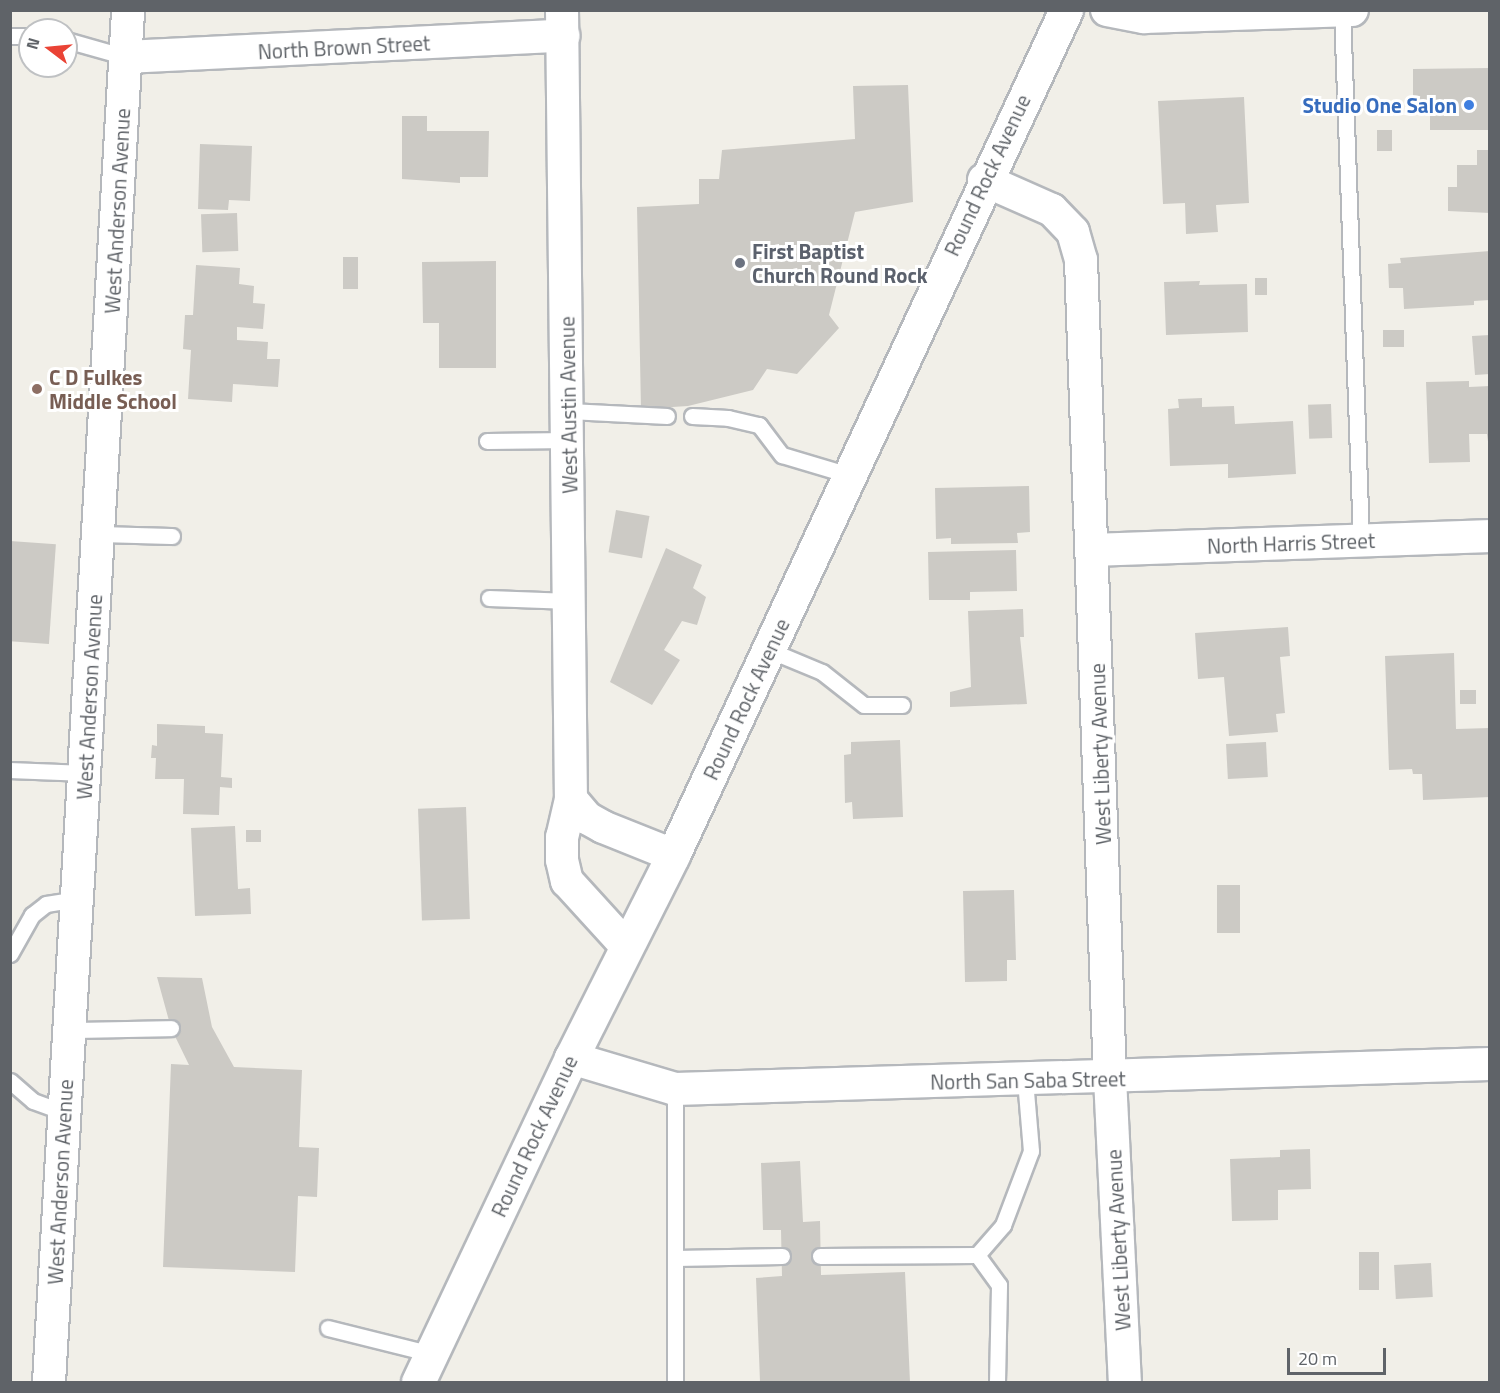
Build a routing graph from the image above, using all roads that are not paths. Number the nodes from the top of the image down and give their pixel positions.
1 (128, 10) edge
2 (1066, 10) edge
3 (1107, 10) edge
4 (1352, 10) edge
5 (1342, 11) edge
6 (562, 23) edge
7 (78, 43) edge
8 (126, 57) junction
9 (984, 180) junction
10 (692, 416) dead end
11 (667, 417) dead end
12 (569, 426) junction
13 (487, 441) dead end
14 (849, 475) junction
15 (99, 534) junction
16 (172, 536) dead end
17 (1490, 536) edge
18 (1361, 540) junction
19 (1093, 550) junction
20 (489, 598) dead end
21 (570, 601) junction
22 (769, 650) junction
23 (902, 705) dead end
24 (10, 770) edge
25 (85, 772) junction
26 (571, 799) junction
27 (673, 855) junction
28 (77, 898) junction
29 (627, 947) junction
30 (10, 954) edge
31 (171, 1028) dead end
32 (70, 1030) junction
33 (571, 1058) junction
34 (1490, 1064) edge
35 (1110, 1078) junction
36 (1025, 1080) junction
37 (10, 1081) edge
38 (675, 1089) junction
39 (64, 1112) junction
40 (978, 1255) junction
41 (820, 1256) dead end
42 (782, 1257) dead end
43 (675, 1258) junction
44 (328, 1328) dead end
45 (432, 1354) junction
46 (49, 1383) edge
47 (418, 1383) edge
48 (675, 1383) edge
49 (997, 1383) edge
50 (1125, 1383) edge

1 - 8 street, West Anderson Avenue
2 - 9 street, Round Rock Avenue
3 - 5 street
4 - 5 street
5 - 18 lane
6 - 8 street, North Brown Street
6 - 12 street, West Austin Avenue
7 - 8 lane
8 - 15 street, West Anderson Avenue
9 - 14 street, Round Rock Avenue
9 - 19 street, West Liberty Avenue
10 - 14 lane
11 - 12 lane
12 - 13 lane
12 - 21 street, West Austin Avenue
14 - 22 street, Round Rock Avenue
15 - 16 lane
15 - 25 street, West Anderson Avenue
17 - 18 street, North Harris Street
18 - 19 street, North Harris Street
19 - 35 street, West Liberty Avenue
20 - 21 lane
21 - 26 street, West Austin Avenue
22 - 23 lane
22 - 27 street, Round Rock Avenue
24 - 25 lane
25 - 28 street, West Anderson Avenue
26 - 27 street
26 - 29 street, West Austin Avenue
27 - 29 street, Round Rock Avenue
28 - 30 lane
28 - 32 street, West Anderson Avenue
29 - 33 street, Round Rock Avenue
31 - 32 lane
32 - 39 street, West Anderson Avenue
33 - 38 street, North San Saba Street
33 - 45 street, Round Rock Avenue
34 - 35 street, North San Saba Street
35 - 36 street, North San Saba Street
35 - 50 street, West Liberty Avenue
36 - 38 street, North San Saba Street
36 - 40 lane
37 - 39 lane
38 - 43 lane
39 - 46 street, West Anderson Avenue
40 - 41 lane
40 - 49 lane
42 - 43 lane
43 - 48 lane
44 - 45 lane
45 - 47 street, Round Rock Avenue

